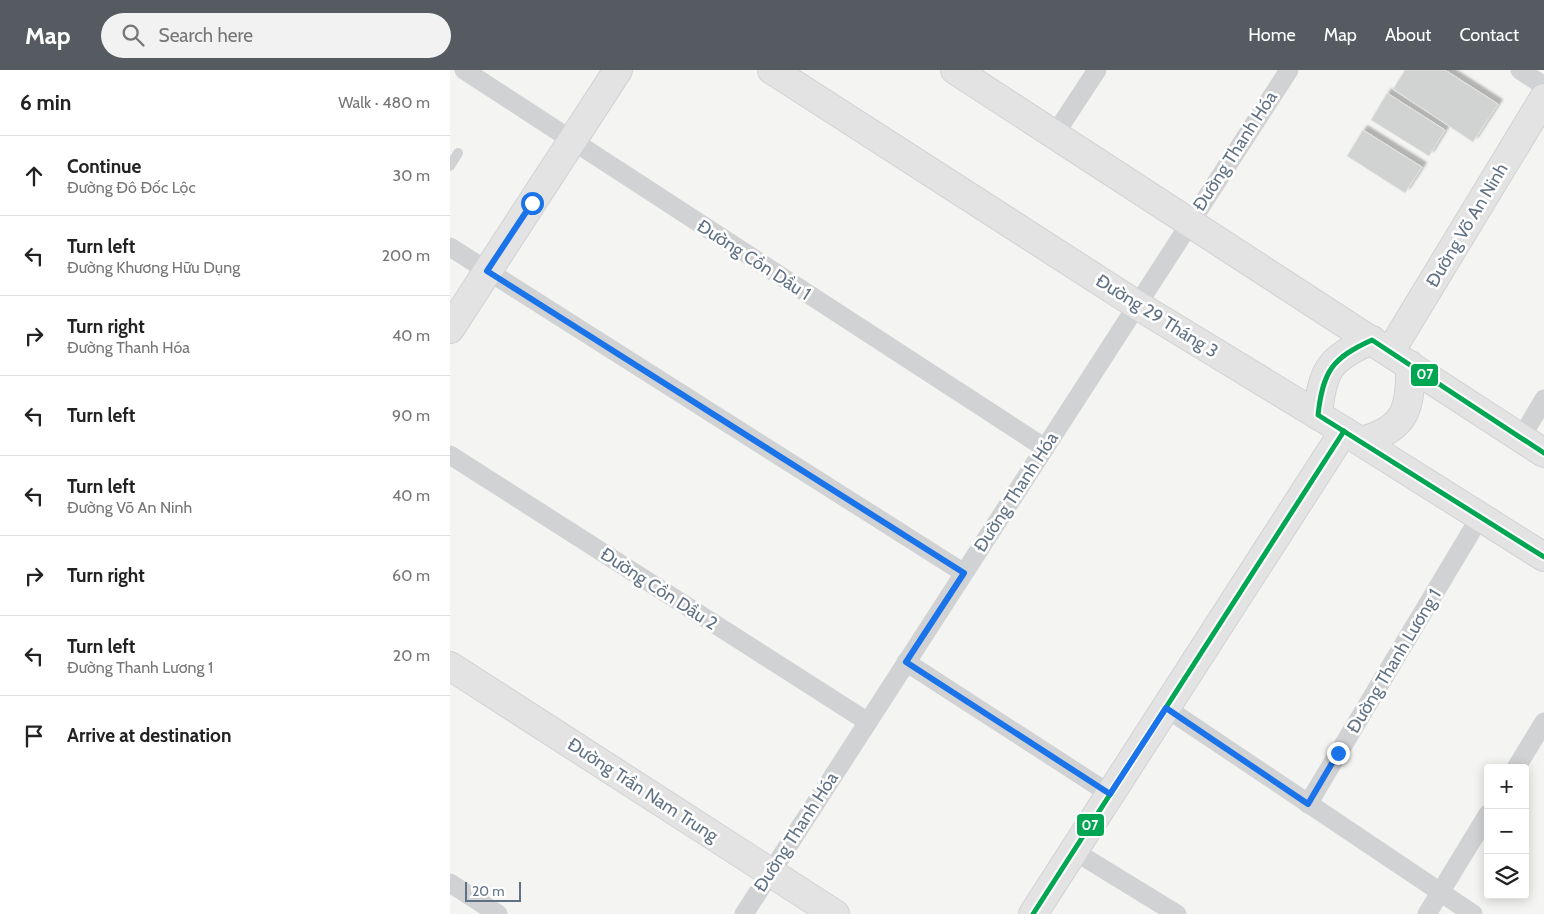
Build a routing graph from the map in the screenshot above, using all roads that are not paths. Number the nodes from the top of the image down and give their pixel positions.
1 (464, 70) edge
2 (618, 70) edge
3 (772, 70) edge
4 (955, 70) edge
5 (1097, 70) edge
6 (1288, 70) edge
7 (1520, 70) edge
8 (1544, 86) edge
9 (1544, 98) edge
10 (1055, 134) junction
11 (571, 142) junction
12 (458, 153) dead end
13 (450, 166) edge
14 (1190, 221) junction
15 (450, 247) edge
16 (487, 271) junction
17 (1137, 305) junction
18 (450, 329) edge
19 (1391, 352) junction
20 (1544, 399) edge
21 (1318, 415) junction
22 (1352, 436) junction
23 (1521, 438) junction
24 (1045, 448) junction
25 (1544, 453) edge
26 (450, 455) edge
27 (1480, 517) junction
28 (1544, 557) edge
29 (964, 573) junction
30 (906, 662) junction
31 (450, 666) edge
32 (1166, 708) junction
33 (868, 722) junction
34 (1544, 722) edge
35 (1518, 764) edge
36 (1110, 794) junction
37 (1308, 804) junction
38 (1484, 820) edge
39 (1074, 851) junction
40 (771, 872) junction
41 (450, 883) edge
42 (1439, 893) junction
43 (498, 914) edge
44 (744, 914) edge
45 (835, 914) edge
46 (1033, 914) edge
47 (1176, 914) edge
48 (1427, 914) edge
49 (1473, 914) edge

1 - 11 street, Đường Cồn Dầu 1
2 - 11 street
3 - 17 street, Đường 29 Tháng 3
4 - 10 street
5 - 10 street
6 - 14 street, Đường Thanh Hóa
7 - 8 street
9 - 19 street, Đường Võ An Ninh
10 - 14 street
11 - 16 street
11 - 24 street, Đường Cồn Dầu 1
12 - 13 lane
14 - 17 street, Đường Thanh Hóa
14 - 19 street
15 - 16 street
16 - 18 street
16 - 29 street
17 - 21 street, Đường 29 Tháng 3
17 - 24 street, Đường Thanh Hóa
19 - 21 street
19 - 22 street
19 - 23 street
20 - 23 street
21 - 22 street, Đường 29 Tháng 3
22 - 27 street, Đường 29 Tháng 3
22 - 32 street
23 - 25 street
24 - 29 street, Đường Thanh Hóa
26 - 33 street, Đường Cồn Dầu 2
27 - 28 street, Đường 29 Tháng 3
27 - 37 street, Đường Thanh Lương 1
29 - 30 street, Đường Thanh Hóa
30 - 33 street, Đường Thanh Hóa
30 - 36 street
31 - 40 street, Đường Trần Nam Trung
32 - 36 street
32 - 37 street
33 - 40 street, Đường Thanh Hóa
34 - 35 street
36 - 39 street
37 - 42 street
38 - 42 street
39 - 46 street
39 - 47 street
40 - 44 street, Đường Thanh Hóa
40 - 45 street, Đường Trần Nam Trung
41 - 43 street
42 - 48 street
42 - 49 street

